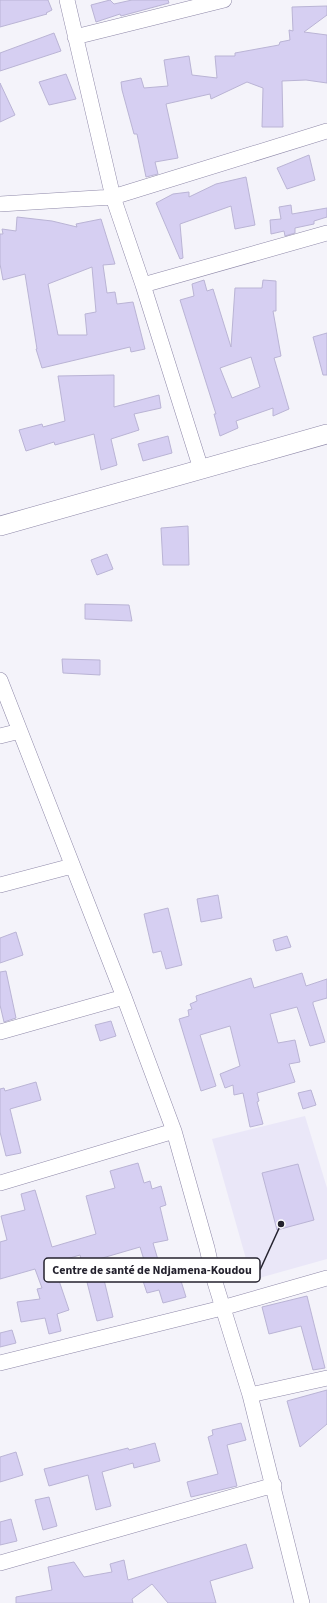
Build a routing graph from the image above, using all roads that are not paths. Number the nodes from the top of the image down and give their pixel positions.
1 (67, 0) edge
2 (224, 0) edge
3 (76, 37) junction
4 (327, 131) edge
5 (113, 197) junction
6 (0, 204) edge
7 (327, 233) edge
8 (143, 285) junction
9 (327, 434) edge
10 (201, 469) junction
11 (0, 526) edge
12 (0, 680) edge
13 (20, 730) junction
14 (0, 736) edge
15 (72, 866) junction
16 (0, 885) edge
17 (124, 997) junction
18 (0, 1032) edge
19 (174, 1131) junction
20 (0, 1183) edge
21 (327, 1278) edge
22 (222, 1308) junction
23 (0, 1363) edge
24 (327, 1378) edge
25 (250, 1395) junction
26 (274, 1485) junction
27 (0, 1563) edge
28 (302, 1603) edge

1 - 3 street
2 - 3 street
3 - 5 street
4 - 5 street
5 - 6 street
5 - 8 street
7 - 8 street
8 - 10 street
9 - 10 street
10 - 11 street
12 - 13 street
13 - 14 street
13 - 15 street
15 - 16 street
15 - 17 street
17 - 18 street
17 - 19 street
19 - 20 street
19 - 22 street
21 - 22 street
22 - 23 street
22 - 25 street
24 - 25 street
25 - 26 street
26 - 27 street
26 - 28 street

